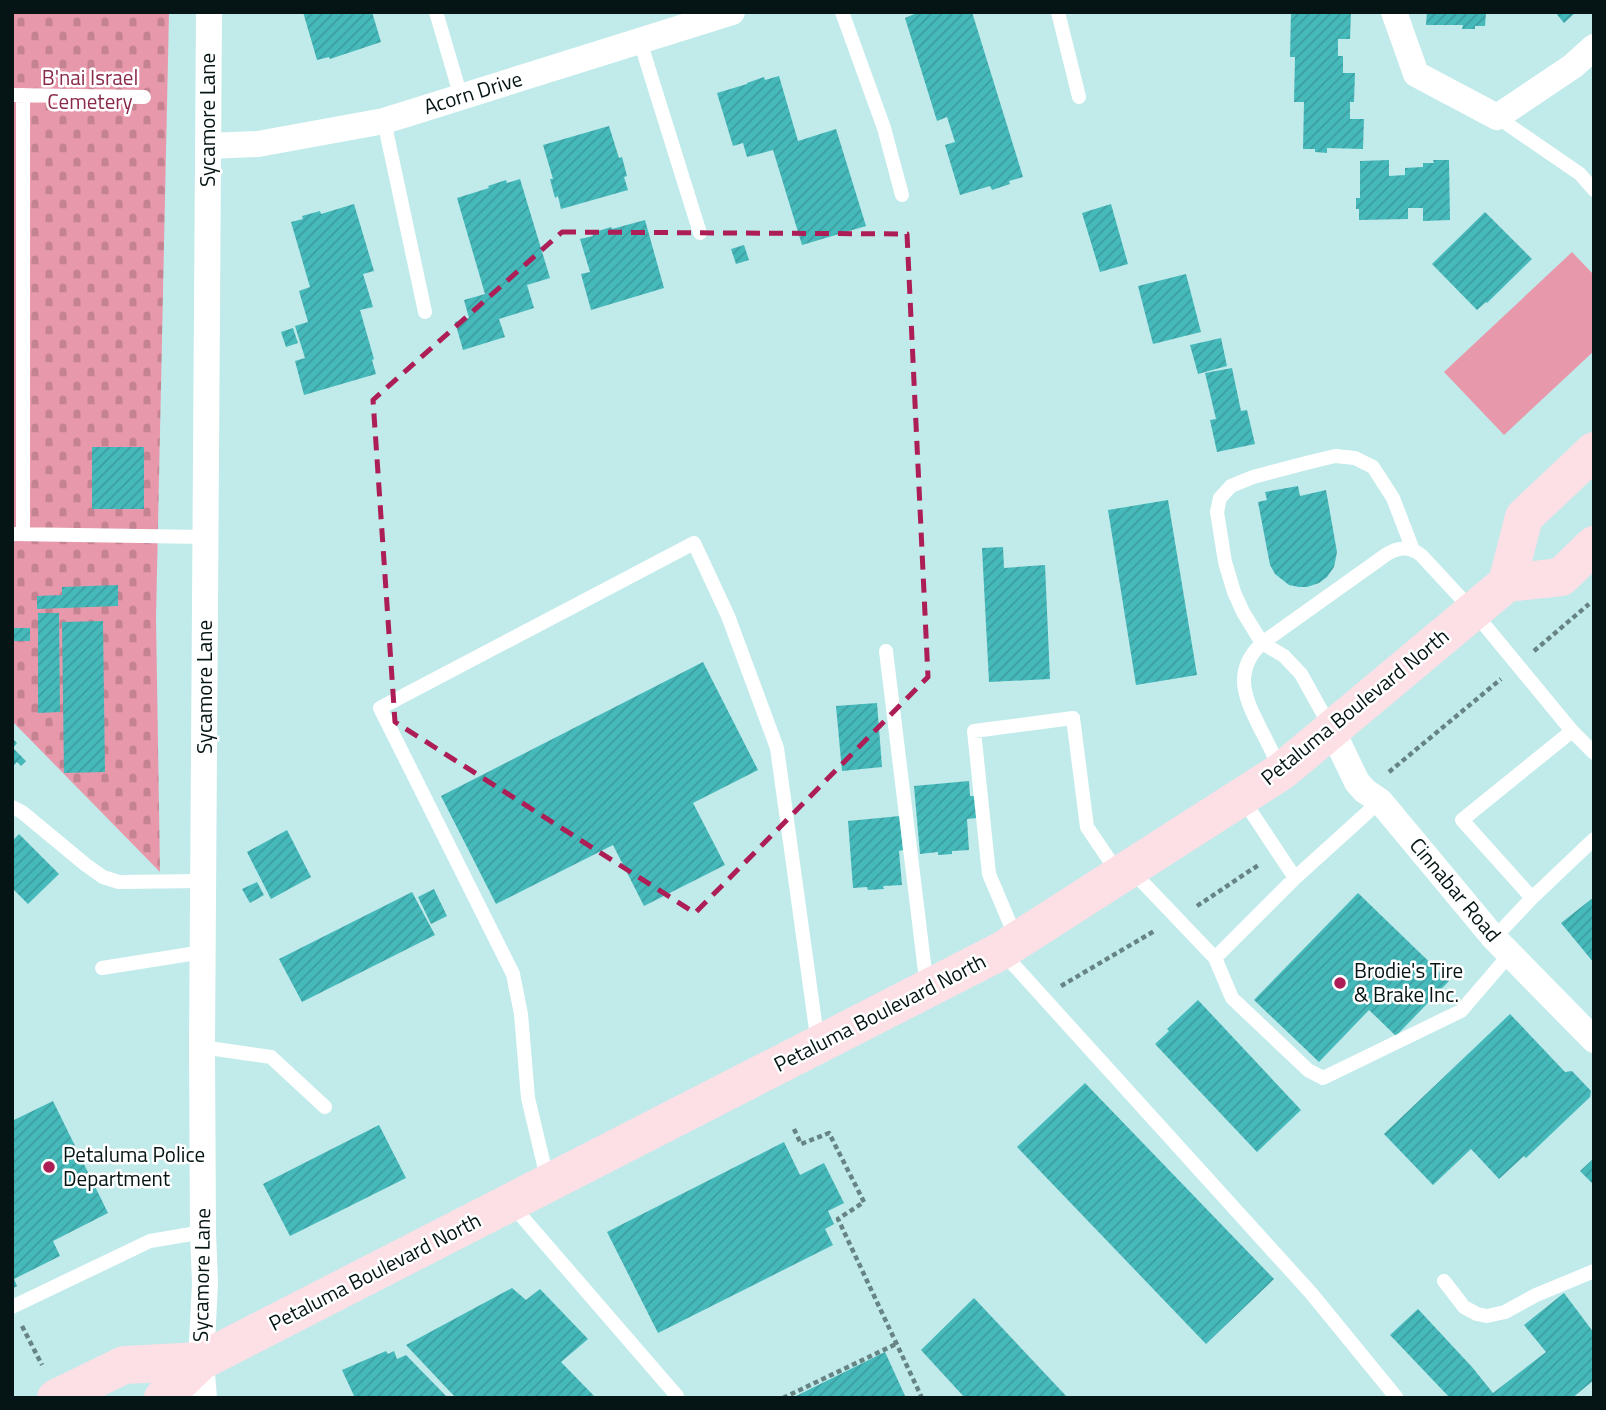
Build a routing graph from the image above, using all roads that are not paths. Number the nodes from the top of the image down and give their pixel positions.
1 (209, 12) edge
2 (436, 12) edge
3 (842, 12) edge
4 (1058, 12) edge
5 (1394, 12) edge
6 (717, 15) edge
7 (640, 41) junction
8 (1594, 47) edge
9 (17, 95) edge
10 (144, 97) dead end
11 (461, 97) junction
12 (1079, 97) dead end
13 (1497, 117) junction
14 (384, 121) junction
15 (208, 146) junction
16 (1594, 190) edge
17 (902, 195) dead end
18 (700, 233) dead end
19 (425, 312) dead end
20 (1594, 451) edge
21 (18, 534) edge
22 (206, 537) junction
23 (1594, 545) edge
24 (1413, 550) junction
25 (1507, 583) junction
26 (1473, 611) junction
27 (1262, 643) junction
28 (886, 651) dead end
29 (1332, 730) junction
30 (1572, 731) junction
31 (1594, 753) edge
32 (1282, 771) junction
33 (1372, 796) junction
34 (1241, 797) junction
35 (12, 807) edge
36 (1594, 839) edge
37 (1125, 872) junction
38 (1295, 878) junction
39 (203, 881) junction
40 (1532, 898) junction
41 (1009, 946) junction
42 (1502, 946) junction
43 (203, 952) junction
44 (1215, 958) junction
45 (102, 968) dead end
46 (928, 989) junction
47 (1594, 1040) edge
48 (818, 1045) junction
49 (202, 1047) junction
50 (325, 1107) dead end
51 (548, 1183) junction
52 (510, 1203) junction
53 (203, 1232) junction
54 (1594, 1271) edge
55 (1444, 1281) dead end
56 (15, 1313) edge
57 (202, 1379) edge
58 (51, 1386) edge
59 (677, 1396) dead end
60 (1396, 1397) edge
61 (163, 1398) edge

1 - 15 street, Sycamore Lane
2 - 11 lane
3 - 17 lane
4 - 12 lane
5 - 13 street
6 - 7 street, Acorn Drive
7 - 11 street, Acorn Drive
7 - 18 lane
8 - 13 street
9 - 10 lane
9 - 21 lane
11 - 14 street, Acorn Drive
13 - 16 lane
14 - 15 street, Acorn Drive
14 - 19 lane
15 - 22 street, Sycamore Lane
20 - 25 main road
21 - 22 lane
22 - 39 street, Sycamore Lane
23 - 25 main road
24 - 26 lane
24 - 27 lane
24 - 27 lane
25 - 26 main road, Petaluma Boulevard North
26 - 29 main road, Petaluma Boulevard North
26 - 30 lane
27 - 29 lane
27 - 32 lane
28 - 46 lane
29 - 32 main road, Petaluma Boulevard North
29 - 33 street, Cinnabar Road
30 - 31 lane
30 - 40 lane
32 - 34 main road, Petaluma Boulevard North
33 - 38 lane
33 - 42 street, Cinnabar Road
34 - 37 main road, Petaluma Boulevard North
34 - 38 lane
35 - 39 lane
36 - 40 lane
37 - 41 main road, Petaluma Boulevard North
37 - 41 lane
37 - 44 lane
38 - 44 lane
39 - 43 street, Sycamore Lane
40 - 42 lane
41 - 46 main road, Petaluma Boulevard North
41 - 60 lane
42 - 44 lane
42 - 47 street, Cinnabar Road
43 - 45 lane
43 - 49 street, Sycamore Lane
46 - 48 main road, Petaluma Boulevard North
48 - 51 main road, Petaluma Boulevard North
48 - 51 lane
49 - 50 lane
49 - 53 street, Sycamore Lane
51 - 52 main road, Petaluma Boulevard North
52 - 57 main road, Petaluma Boulevard North
52 - 59 lane
53 - 56 lane
53 - 57 street, Sycamore Lane
54 - 55 lane
57 - 58 main road, Petaluma Boulevard North
57 - 61 main road, Petaluma Boulevard North

